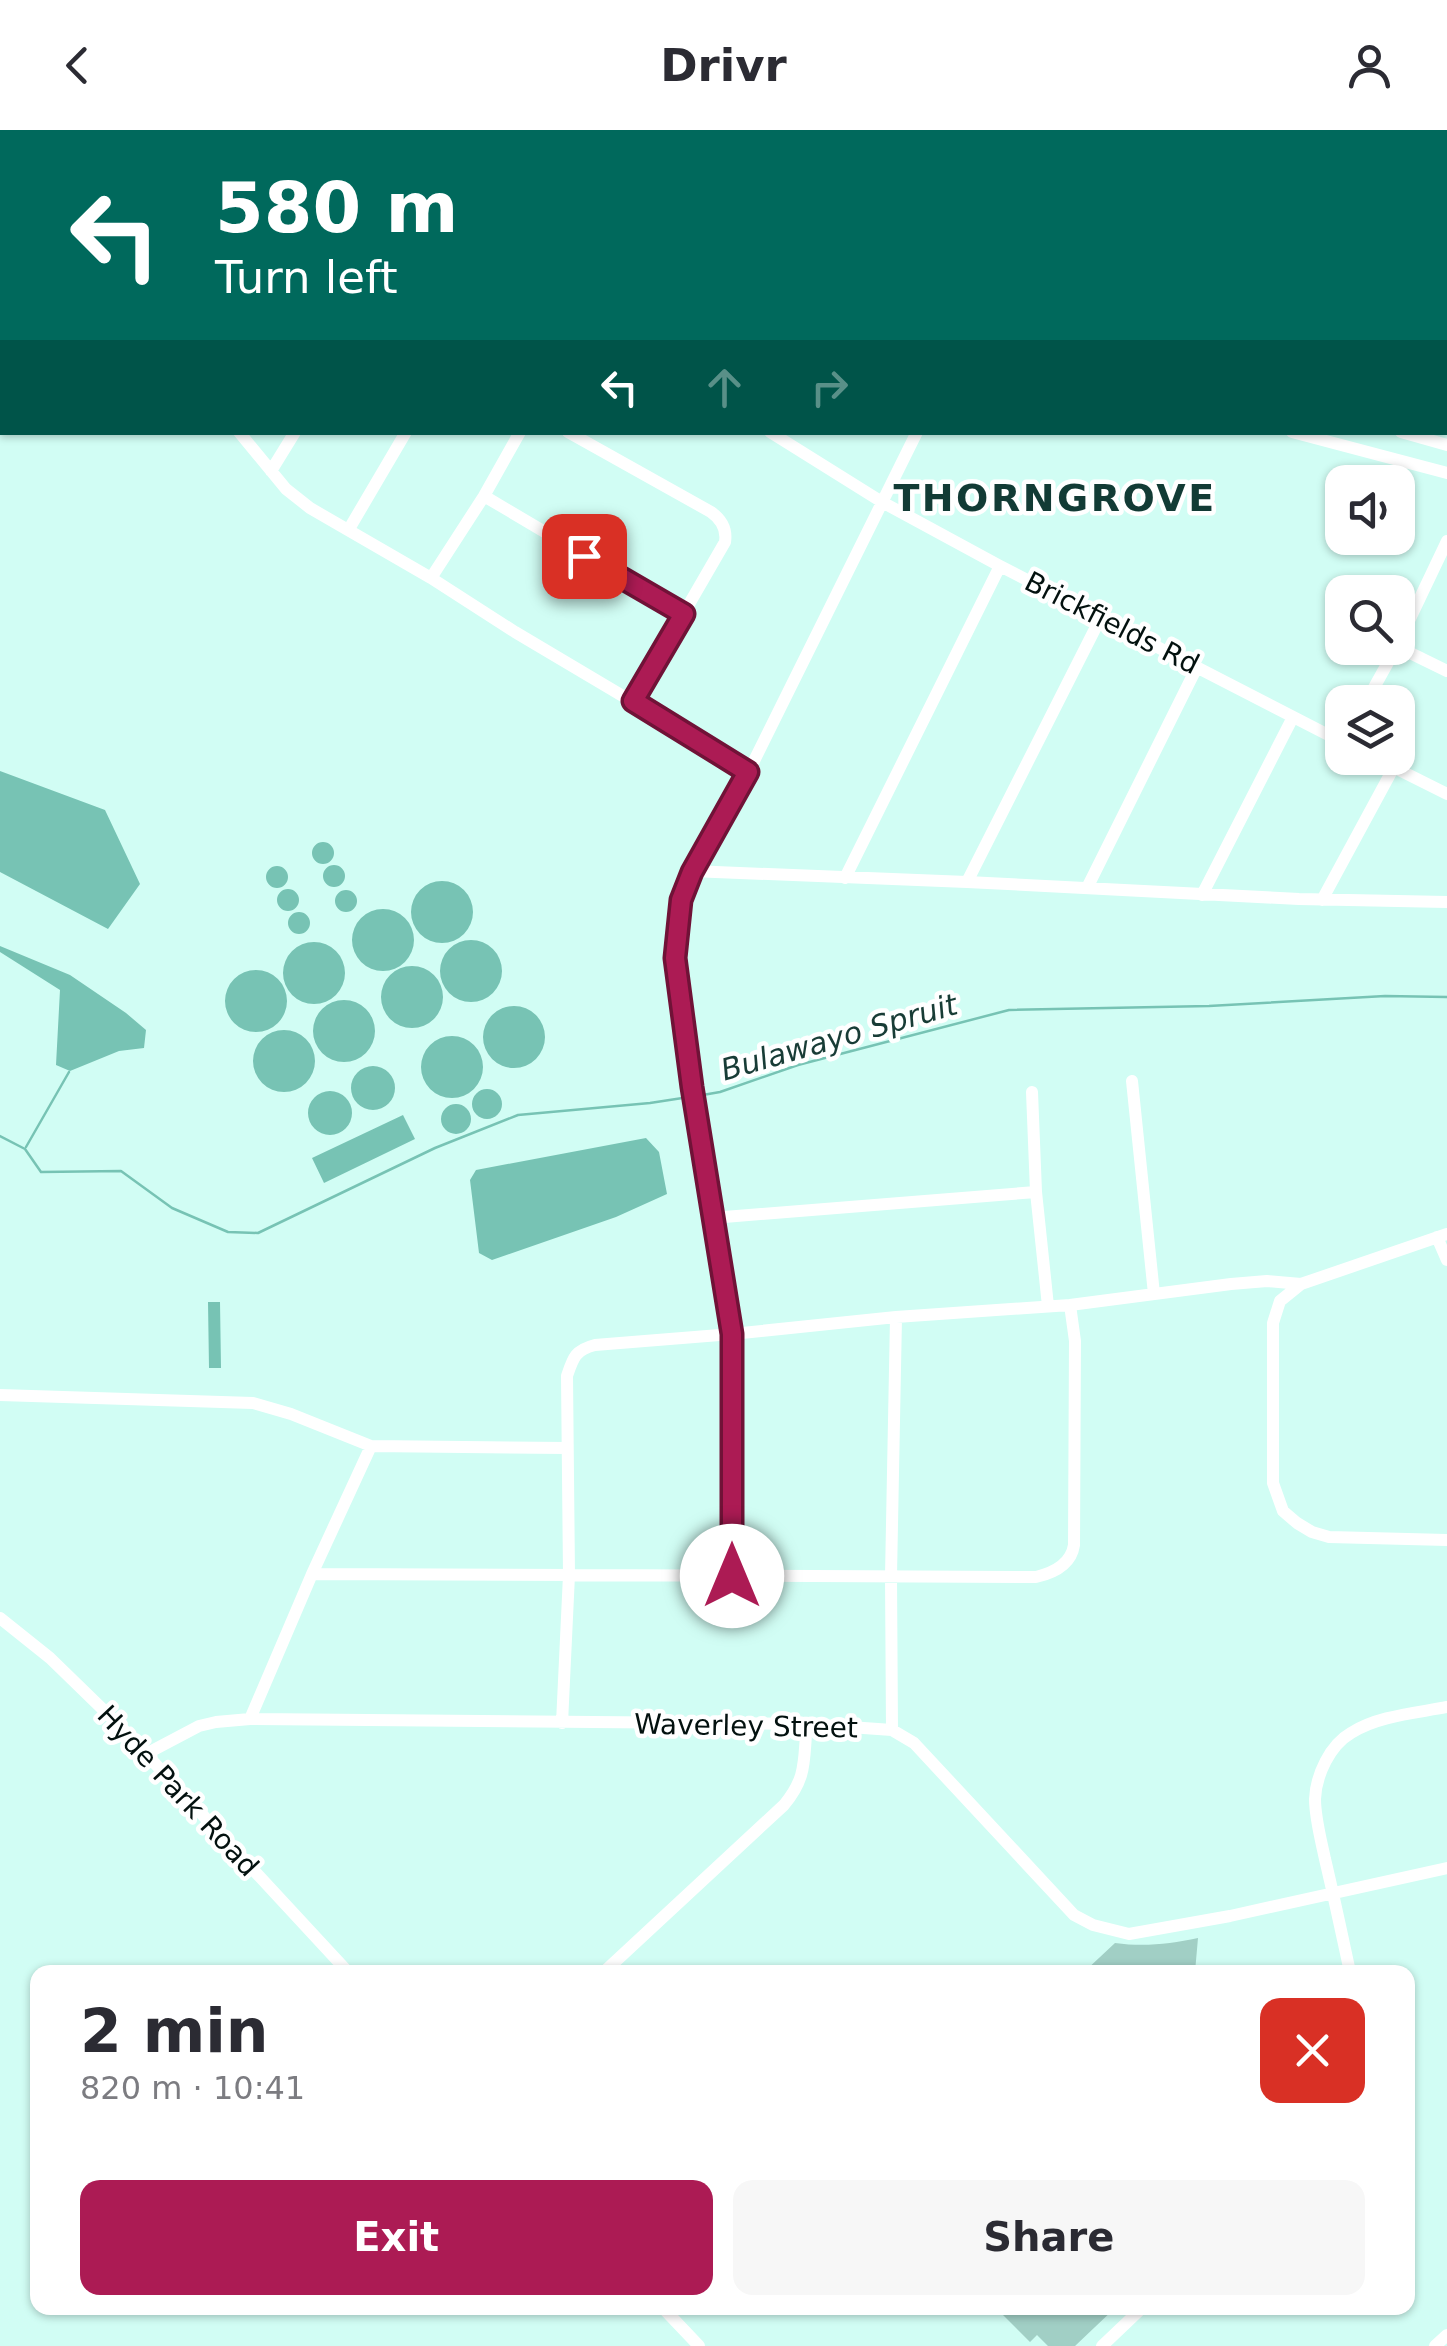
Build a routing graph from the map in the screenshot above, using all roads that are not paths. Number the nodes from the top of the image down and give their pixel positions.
1 (241, 435) edge
2 (293, 435) edge
3 (404, 435) edge
4 (518, 435) edge
5 (573, 435) edge
6 (916, 435) edge
7 (1303, 435) edge
8 (1412, 435) edge
9 (789, 438) edge
10 (1447, 445) edge
11 (271, 471) junction
12 (1447, 473) edge
13 (484, 496) junction
14 (882, 502) junction
15 (349, 529) junction
16 (1446, 545) edge
17 (1000, 566) junction
18 (431, 578) junction
19 (1415, 609) edge
20 (684, 614) junction
21 (1101, 618) junction
22 (1415, 655) edge
23 (1197, 666) junction
24 (1447, 671) edge
25 (633, 701) junction
26 (1293, 717) junction
27 (1325, 733) edge
28 (748, 772) junction
29 (1390, 775) edge
30 (1410, 775) edge
31 (1447, 794) edge
32 (692, 872) junction
33 (845, 878) junction
34 (967, 882) junction
35 (1087, 888) junction
36 (1202, 895) junction
37 (1322, 900) junction
38 (1447, 902) edge
39 (1132, 1081) dead end
40 (1032, 1092) dead end
41 (1036, 1192) junction
42 (712, 1218) junction
43 (1442, 1236) edge
44 (1447, 1260) edge
45 (1302, 1284) junction
46 (1154, 1294) junction
47 (1070, 1305) junction
48 (1048, 1306) junction
49 (896, 1316) junction
50 (732, 1334) junction
51 (0, 1396) edge
52 (371, 1446) junction
53 (567, 1448) junction
54 (1447, 1540) edge
55 (312, 1574) junction
56 (568, 1576) junction
57 (732, 1576) junction
58 (890, 1576) junction
59 (0, 1618) edge
60 (1447, 1707) edge
61 (250, 1719) junction
62 (562, 1723) junction
63 (806, 1724) junction
64 (892, 1730) junction
65 (144, 1754) junction
66 (1447, 1868) edge
67 (1333, 1894) junction
68 (341, 1965) edge
69 (612, 1965) edge
70 (1348, 1965) edge
71 (670, 2315) edge
72 (1135, 2315) edge
73 (1447, 2335) edge
74 (699, 2346) edge
75 (1102, 2346) edge
76 (1435, 2346) edge

1 - 11 street
2 - 11 street
3 - 15 street
4 - 13 street
5 - 20 street
6 - 14 street
7 - 12 street
8 - 10 street
9 - 14 street, Brickfields Rd
11 - 15 street
13 - 18 street
13 - 20 street
14 - 17 street, Brickfields Rd
14 - 28 street
15 - 18 street
16 - 19 street
17 - 21 street, Brickfields Rd
17 - 33 street
18 - 25 street
20 - 25 street
21 - 23 street, Brickfields Rd
21 - 34 street
22 - 24 street
23 - 26 street, Brickfields Rd
23 - 35 street
25 - 28 street
26 - 27 street, Brickfields Rd
26 - 36 street
28 - 32 street
29 - 37 street
30 - 31 street
32 - 33 street
32 - 42 street
33 - 34 street
34 - 35 street
35 - 36 street
36 - 37 street
37 - 38 street
39 - 46 street
40 - 41 street
41 - 42 street
41 - 48 street
42 - 50 street
43 - 44 street
43 - 45 street
45 - 46 street
45 - 54 street
46 - 47 street
47 - 48 street
47 - 58 street
48 - 49 street
49 - 50 street
49 - 58 street
50 - 53 street
50 - 57 street
51 - 52 street
52 - 53 street
52 - 55 street
53 - 56 street
55 - 56 street
55 - 61 street
56 - 57 street
56 - 62 street
57 - 58 street
58 - 64 street
59 - 65 street, Hyde Park Road
60 - 67 street
61 - 62 street, Waverley Street
61 - 65 street, Waverley Street
62 - 63 street, Waverley Street
63 - 64 street, Waverley Street
63 - 69 street
64 - 67 street, Waverley Street
65 - 68 street, Hyde Park Road
66 - 67 street, Waverley Street
67 - 70 street
71 - 74 street
72 - 75 street
73 - 76 street

